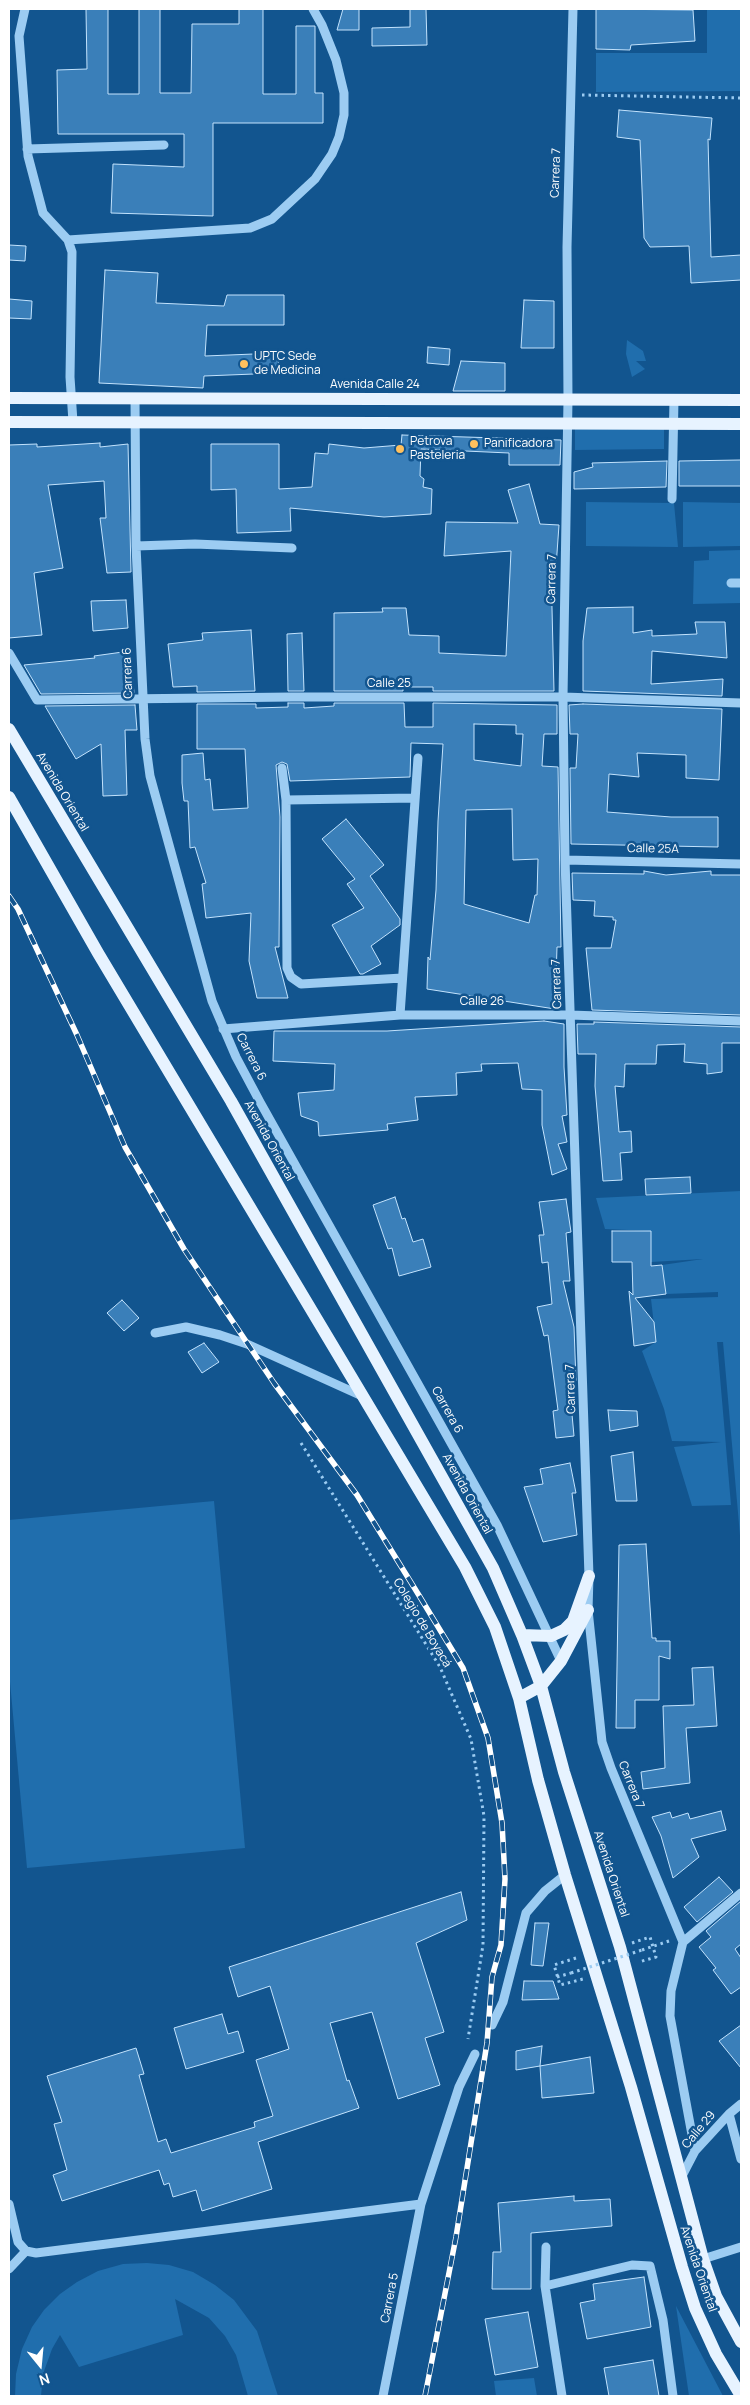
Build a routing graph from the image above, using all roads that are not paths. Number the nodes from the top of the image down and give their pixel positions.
1 (25, 9) edge
2 (313, 9) edge
3 (573, 9) edge
4 (164, 145) dead end
5 (27, 149) junction
6 (68, 240) junction
7 (9, 398) edge
8 (72, 398) junction
9 (135, 398) junction
10 (568, 400) junction
11 (674, 400) junction
12 (741, 400) edge
13 (9, 422) edge
14 (73, 422) junction
15 (136, 422) junction
16 (567, 424) junction
17 (673, 424) junction
18 (741, 424) edge
19 (672, 499) dead end
20 (136, 546) junction
21 (292, 548) dead end
22 (731, 583) dead end
23 (741, 583) edge
24 (9, 653) edge
25 (563, 697) junction
26 (142, 700) junction
27 (741, 703) edge
28 (9, 729) edge
29 (418, 758) dead end
30 (282, 768) dead end
31 (9, 797) edge
32 (415, 798) junction
33 (286, 800) junction
34 (565, 860) junction
35 (741, 864) edge
36 (402, 978) junction
37 (400, 1015) junction
38 (570, 1015) junction
39 (741, 1021) edge
40 (223, 1029) junction
41 (154, 1333) dead end
42 (362, 1396) junction
43 (589, 1576) junction
44 (588, 1610) junction
45 (522, 1634) junction
46 (551, 1636) junction
47 (561, 1661) junction
48 (541, 1686) junction
49 (519, 1698) junction
50 (565, 1875) junction
51 (741, 1893) edge
52 (683, 1942) junction
53 (492, 2026) dead end
54 (475, 2054) dead end
55 (741, 2104) edge
56 (728, 2114) junction
57 (695, 2151) junction
58 (741, 2158) edge
59 (682, 2176) junction
60 (9, 2204) edge
61 (421, 2204) junction
62 (13, 2242) edge
63 (546, 2247) dead end
64 (741, 2247) edge
65 (26, 2251) junction
66 (703, 2259) junction
67 (9, 2269) edge
68 (545, 2286) junction
69 (741, 2342) edge
70 (383, 2396) edge
71 (562, 2396) edge
72 (673, 2396) edge
73 (741, 2396) edge

1 - 5 street
2 - 6 street
3 - 10 street, Carrera 7
4 - 5 street
5 - 6 street
6 - 8 street
7 - 8 main road, Avenida Calle 24
8 - 9 main road, Avenida Calle 24
8 - 14 street
9 - 10 main road, Avenida Calle 24
9 - 15 street, Carrera 6
10 - 11 main road, Avenida Calle 24
10 - 16 street, Carrera 7
11 - 12 main road, Avenida Calle 24
11 - 17 street
13 - 14 main road
14 - 15 main road
15 - 16 main road
15 - 20 street, Carrera 6
16 - 17 main road
16 - 25 street, Carrera 7
17 - 18 main road
17 - 19 street
20 - 21 street
20 - 26 street, Carrera 6
22 - 23 street
24 - 26 street, Calle 25
25 - 26 street, Calle 25
25 - 27 street, Calle 25
25 - 34 street, Carrera 7
26 - 40 street, Carrera 6
28 - 45 main road, Avenida Oriental
29 - 32 street
30 - 33 street
31 - 42 main road, Avenida Oriental
32 - 33 street
32 - 36 street
33 - 36 street
34 - 35 street, Calle 25A
34 - 38 street, Carrera 7
36 - 37 street
37 - 38 street, Calle 26
37 - 40 street, Calle 26
38 - 39 street, Calle 26
38 - 43 street, Carrera 7
40 - 46 street, Carrera 6
41 - 42 street
42 - 49 main road, Avenida Oriental
43 - 44 street, Carrera 7
43 - 46 main road
44 - 47 main road
44 - 52 street, Carrera 7
45 - 46 main road
45 - 48 main road, Avenida Oriental
46 - 47 street, Carrera 6
47 - 48 main road
48 - 49 main road
48 - 59 main road, Avenida Oriental
49 - 50 main road, Avenida Oriental
50 - 53 street
50 - 73 main road, Avenida Oriental
51 - 52 street
52 - 57 street
54 - 61 street, Carrera 5
55 - 56 street, Calle 29
56 - 57 street, Calle 29
56 - 58 street
57 - 59 street, Calle 29
59 - 66 main road, Avenida Oriental
60 - 62 street
61 - 65 street
61 - 70 street, Carrera 5
62 - 65 street
63 - 68 street
64 - 66 street
65 - 67 street
66 - 69 main road, Avenida Oriental
68 - 71 street
68 - 72 street

